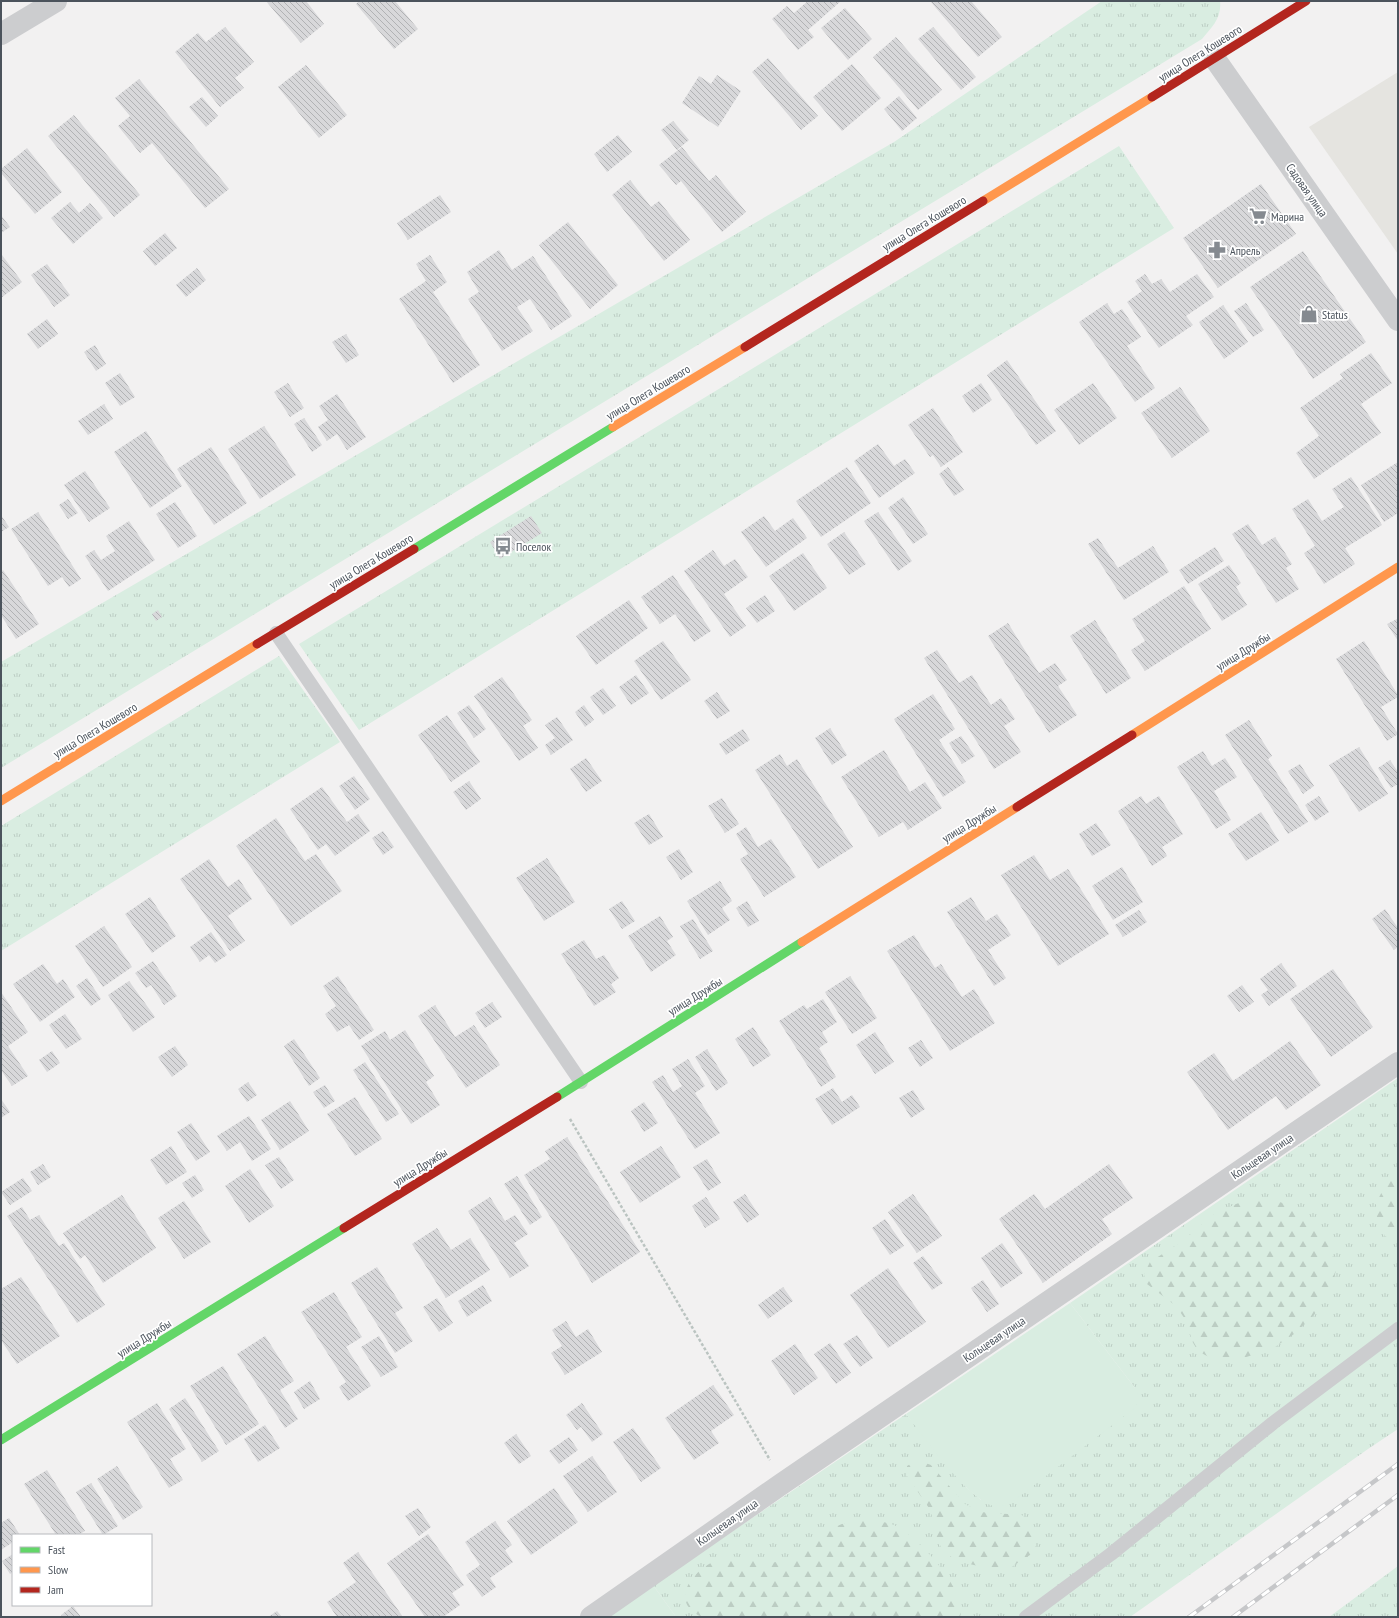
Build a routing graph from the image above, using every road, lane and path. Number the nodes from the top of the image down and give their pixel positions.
1 (56, 1) edge
2 (1303, 2) edge
3 (1, 34) edge
4 (1215, 59) junction
5 (1398, 320) edge
6 (1398, 567) edge
7 (276, 633) junction
8 (1, 802) edge
9 (1398, 1063) edge
10 (581, 1082) junction
11 (557, 1097) junction
12 (1398, 1329) edge
13 (1, 1440) edge
14 (783, 1483) junction
15 (591, 1617) edge
16 (1026, 1617) edge

1 - 3 street
2 - 4 street, улица Олега Кошевого
4 - 5 street, Садовая улица
4 - 7 street, улица Олега Кошевого
6 - 10 street, улица Дружбы
7 - 8 street, улица Олега Кошевого
7 - 10 lane
9 - 14 street, Кольцевая улица
10 - 11 street, улица Дружбы
11 - 13 street, улица Дружбы
11 - 14 path
12 - 16 lane
14 - 15 street, Кольцевая улица

